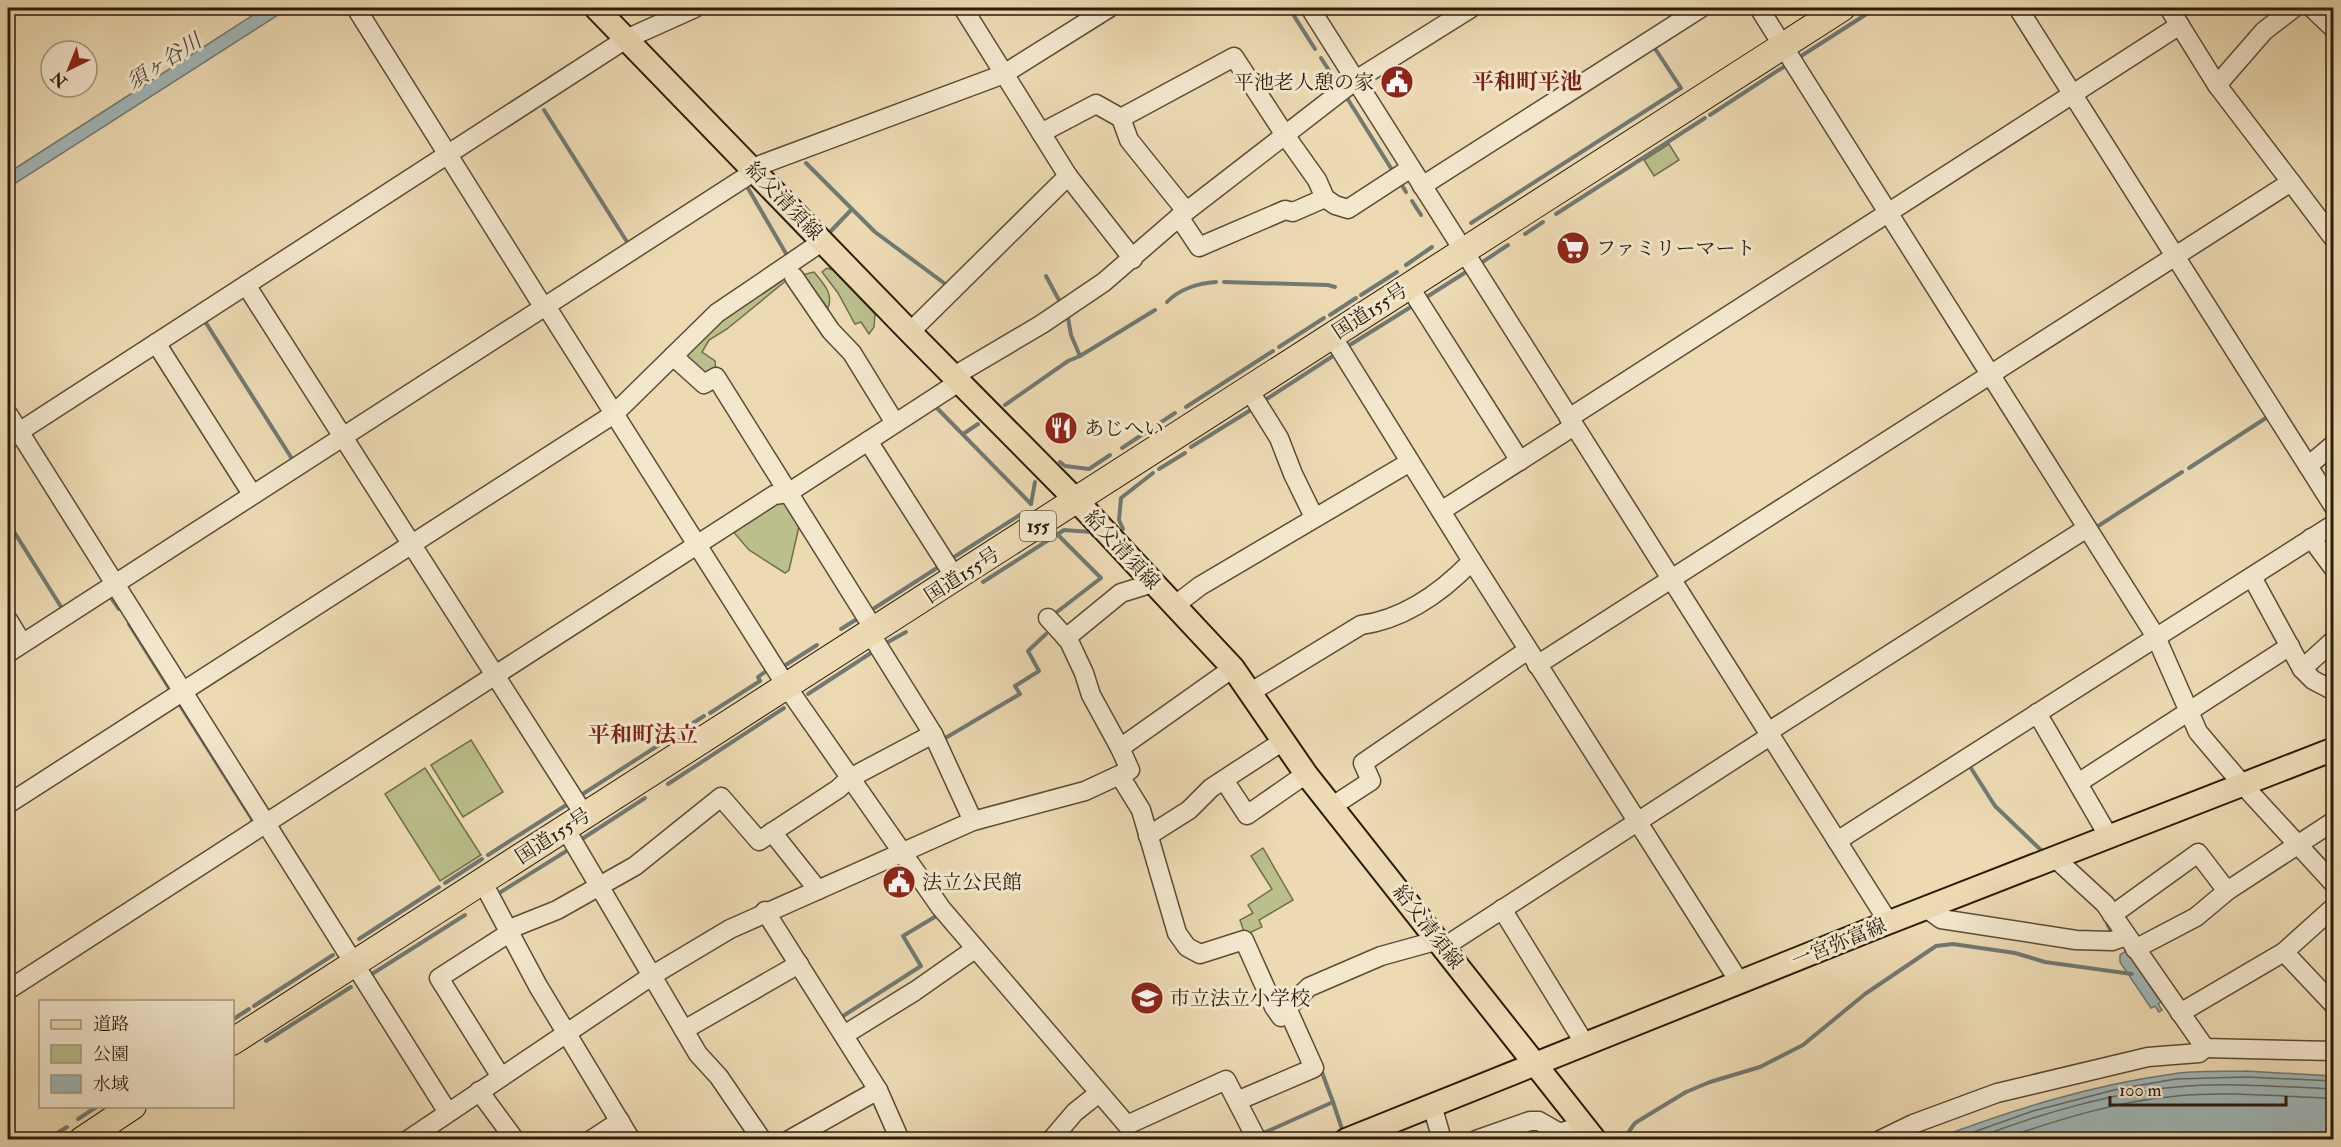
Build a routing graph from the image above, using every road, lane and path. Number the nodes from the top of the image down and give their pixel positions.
1 (356, 8) edge
2 (596, 8) edge
3 (695, 8) edge
4 (963, 8) edge
5 (1110, 8) edge
6 (1310, 8) edge
7 (1471, 8) edge
8 (1701, 8) edge
9 (1759, 8) edge
10 (1842, 8) edge
11 (2018, 8) edge
12 (2169, 8) edge
13 (2294, 8) edge
14 (2312, 8) edge
15 (2180, 25) junction
16 (2334, 29) edge
17 (626, 39) junction
18 (1783, 45) junction
19 (1004, 74) junction
20 (1356, 80) junction
21 (2217, 85) junction
22 (2073, 94) junction
23 (1121, 118) junction
24 (1041, 133) junction
25 (1285, 135) junction
26 (447, 155) junction
27 (1411, 168) junction
28 (753, 170) junction
29 (1068, 176) junction
30 (2291, 182) junction
31 (1422, 186) junction
32 (1325, 198) junction
33 (1888, 213) junction
34 (1183, 214) junction
35 (2334, 238) edge
36 (823, 241) junction
37 (1463, 250) junction
38 (2175, 256) junction
39 (1133, 259) junction
40 (794, 277) dead end
41 (246, 285) junction
42 (1409, 286) junction
43 (545, 307) junction
44 (910, 332) junction
45 (1332, 336) junction
46 (156, 343) junction
47 (673, 356) junction
48 (1990, 375) junction
49 (956, 379) junction
50 (1249, 390) junction
51 (8, 414) edge
52 (614, 414) junction
53 (1572, 422) junction
54 (895, 423) junction
55 (13, 435) edge
56 (343, 436) junction
57 (868, 441) junction
58 (2334, 444) edge
59 (1520, 461) junction
60 (1410, 462) junction
61 (2308, 466) junction
62 (788, 493) junction
63 (252, 495) junction
64 (1077, 501) junction
65 (2334, 507) edge
66 (1441, 511) junction
67 (1314, 517) junction
68 (2334, 524) edge
69 (2087, 528) junction
70 (2312, 538) junction
71 (411, 544) junction
72 (698, 546) junction
73 (1472, 561) junction
74 (2334, 569) edge
75 (2252, 577) junction
76 (956, 579) junction
77 (1671, 579) junction
78 (115, 583) junction
79 (1153, 583) junction
80 (1174, 606) junction
81 (1048, 618) dead end
82 (8, 620) edge
83 (873, 632) junction
84 (2156, 637) junction
85 (1066, 638) junction
86 (2334, 640) edge
87 (2290, 646) junction
88 (15, 648) edge
89 (1533, 657) junction
90 (1233, 668) junction
91 (2302, 669) junction
92 (495, 676) junction
93 (787, 687) junction
94 (183, 691) junction
95 (2334, 691) edge
96 (1251, 692) junction
97 (2189, 711) junction
98 (2037, 713) junction
99 (933, 734) junction
100 (1769, 734) junction
101 (1283, 741) junction
102 (1120, 748) junction
103 (2334, 749) edge
104 (1306, 774) junction
105 (1120, 776) junction
106 (850, 778) junction
107 (1224, 780) junction
108 (2078, 783) junction
109 (2243, 785) junction
110 (8, 804) edge
111 (1331, 807) junction
112 (973, 821) junction
113 (2334, 821) edge
114 (575, 822) junction
115 (1637, 822) junction
116 (266, 823) junction
117 (772, 832) junction
118 (1148, 836) junction
119 (2109, 837) junction
120 (1837, 842) junction
121 (2297, 844) junction
122 (902, 853) junction
123 (2055, 858) junction
124 (482, 881) junction
125 (2334, 884) edge
126 (599, 885) junction
127 (818, 890) junction
128 (2227, 891) junction
129 (2334, 907) edge
130 (1926, 908) junction
131 (1502, 909) junction
132 (765, 911) junction
133 (2112, 915) junction
134 (1889, 923) junction
135 (508, 932) junction
136 (1441, 943) junction
137 (2131, 943) junction
138 (975, 949) junction
139 (2284, 952) junction
140 (355, 963) junction
141 (799, 964) junction
142 (652, 975) junction
143 (1740, 983) junction
144 (8, 990) edge
145 (2334, 1005) edge
146 (1287, 1008) junction
147 (2180, 1013) junction
148 (684, 1030) junction
149 (566, 1035) junction
150 (844, 1035) junction
151 (234, 1041) edge
152 (1585, 1044) junction
153 (2205, 1048) junction
154 (2334, 1051) edge
155 (1533, 1064) junction
156 (501, 1077) junction
157 (878, 1090) junction
158 (479, 1091) junction
159 (1099, 1093) junction
160 (1237, 1101) junction
161 (1432, 1105) junction
162 (131, 1108) edge
163 (447, 1111) junction
164 (620, 1121) junction
165 (1589, 1132) edge
166 (413, 1138) edge
167 (82, 1140) edge
168 (515, 1140) edge
169 (591, 1140) edge
170 (631, 1140) edge
171 (762, 1140) edge
172 (789, 1140) edge
173 (900, 1140) edge
174 (1051, 1140) edge
175 (1257, 1140) edge
176 (1346, 1140) edge
177 (1442, 1140) edge
178 (1476, 1140) edge
179 (1880, 1140) edge

1 - 26 street
2 - 17 main road, 給父清須線
3 - 17 street
4 - 19 street
5 - 19 street
6 - 20 street
7 - 20 street
8 - 31 street
9 - 18 street
10 - 18 highway, 国道155号 / 155
11 - 22 street
12 - 15 street
13 - 21 street
14 - 16 street
15 - 21 street
15 - 22 street
17 - 26 street
17 - 28 main road, 給父清須線
18 - 33 street
18 - 37 highway, 国道155号 / 155
19 - 24 street
19 - 28 street
20 - 25 street
20 - 27 street
21 - 30 street
22 - 33 street
22 - 38 street
23 - 24 street
23 - 25 street
23 - 34 street
24 - 29 street
25 - 32 street
25 - 34 street
26 - 41 street
26 - 43 street
27 - 31 street
27 - 32 street
28 - 36 main road, 給父清須線
28 - 43 street
29 - 39 street
29 - 44 street
30 - 35 street
30 - 38 street
31 - 37 street
32 - 34 street
33 - 48 street
33 - 53 street
34 - 39 street
36 - 44 main road, 給父清須線
36 - 47 street
37 - 42 highway, 国道155号 / 155
37 - 53 street
38 - 48 street
38 - 61 street
39 - 49 street
40 - 54 street
41 - 46 street
41 - 56 street
42 - 45 highway, 国道155号 / 155
42 - 59 street
43 - 52 street
43 - 56 street
44 - 49 main road, 給父清須線
45 - 50 highway, 国道155号 / 155
45 - 60 street
46 - 55 street
46 - 63 street
47 - 52 street
47 - 62 street
48 - 69 street
48 - 77 street
49 - 54 street
49 - 64 main road, 給父清須線
50 - 64 highway, 国道155号 / 155
50 - 67 street
51 - 55 street
52 - 71 street
52 - 72 street
53 - 59 street
53 - 77 street
54 - 57 street
55 - 78 street
56 - 63 street
56 - 71 street
57 - 62 street
57 - 76 street
58 - 61 street
59 - 66 street
60 - 66 street
60 - 67 street
61 - 65 street
62 - 72 street
62 - 83 street
63 - 78 street
64 - 76 highway, 国道155号 / 155
64 - 79 main road, 給父清須線
66 - 73 street
67 - 80 street
68 - 70 street
69 - 84 street
69 - 100 street
70 - 74 street
70 - 75 street
71 - 92 street
71 - 94 street
72 - 92 street
72 - 93 street
73 - 89 street
73 - 96 street
75 - 84 street
75 - 87 street
76 - 83 highway, 国道155号 / 155
77 - 89 street
77 - 100 street
78 - 88 street
78 - 94 street
79 - 80 main road, 給父清須線
79 - 85 street
80 - 90 main road, 給父清須線
81 - 85 street
82 - 88 street
83 - 93 highway, 国道155号 / 155
83 - 99 street
84 - 97 street
84 - 98 street
85 - 102 street
86 - 91 street
87 - 91 street
87 - 97 street
89 - 111 street
89 - 115 street
90 - 96 main road, 給父清須線
90 - 102 street
91 - 95 street
92 - 114 street
92 - 116 street
93 - 106 street
93 - 114 highway, 国道155号 / 155
94 - 110 street
94 - 116 street
96 - 101 main road, 給父清須線
97 - 108 street
97 - 109 street
98 - 108 street
98 - 120 street
99 - 106 street
99 - 112 street
100 - 115 street
100 - 120 street
101 - 104 main road, 給父清須線
101 - 107 street
102 - 105 street
103 - 109 main road, 一宮弥富線
104 - 107 street
104 - 111 main road, 給父清須線
105 - 112 street
105 - 118 street
106 - 117 street
106 - 122 street
107 - 118 street
108 - 119 street
109 - 119 main road, 一宮弥富線
109 - 121 street
111 - 136 main road, 給父清須線
112 - 122 street
113 - 121 street
114 - 124 highway, 国道155号 / 155
114 - 126 street
115 - 131 street
115 - 143 street
116 - 140 street
116 - 144 street
117 - 126 street
117 - 127 street
118 - 146 street
119 - 123 main road, 一宮弥富線
120 - 134 street
121 - 125 street
121 - 128 street
122 - 127 street
122 - 138 street
123 - 130 main road, 一宮弥富線
123 - 133 street
124 - 135 street
124 - 140 highway, 国道155号 / 155
126 - 135 street
126 - 142 street
127 - 132 street
128 - 133 street
128 - 137 street
129 - 139 street
130 - 134 main road, 一宮弥富線
130 - 137 street
131 - 136 street
131 - 152 street
132 - 141 street
132 - 142 street
133 - 137 street
134 - 143 main road, 一宮弥富線
135 - 149 street
135 - 156 street
136 - 146 street
136 - 155 main road, 給父清須線
137 - 147 street
138 - 150 street
138 - 159 street
139 - 145 street
139 - 147 street
140 - 151 highway, 国道155号 / 155
140 - 163 street
141 - 148 street
141 - 150 street
142 - 148 street
142 - 149 street
143 - 152 main road, 一宮弥富線
146 - 160 street
147 - 153 street
148 - 171 street
149 - 156 street
149 - 164 street
150 - 157 street
152 - 155 main road, 一宮弥富線
153 - 154 street
153 - 179 street
155 - 161 main road, 一宮弥富線
155 - 165 main road, 給父清須線
156 - 158 street
157 - 172 street
157 - 173 street
158 - 163 street
158 - 168 street
159 - 160 street
159 - 174 street
160 - 175 street
161 - 176 main road, 一宮弥富線
161 - 177 street
162 - 167 highway
163 - 166 street
164 - 169 street
164 - 170 street
165 - 178 street

